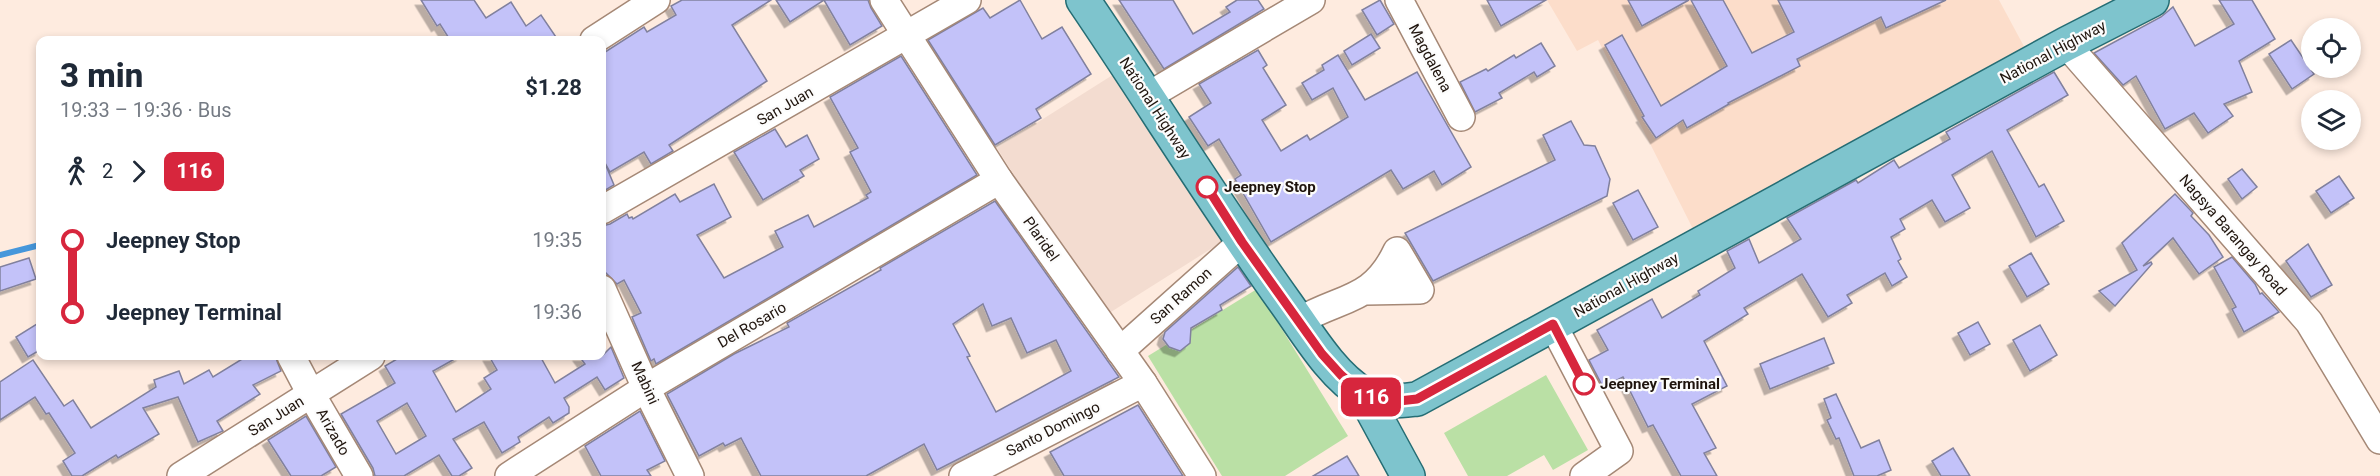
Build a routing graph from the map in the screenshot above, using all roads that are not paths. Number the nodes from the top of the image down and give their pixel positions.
1 (656, 0) edge
2 (884, 0) edge
3 (967, 0) edge
4 (1083, 0) edge
5 (1311, 0) edge
6 (1399, 0) edge
7 (2152, 0) edge
8 (600, 36) edge
9 (908, 36) junction
10 (2066, 44) junction
11 (1148, 96) junction
12 (1461, 117) dead end
13 (999, 180) junction
14 (606, 208) edge
15 (1242, 242) junction
16 (1366, 291) dead end
17 (606, 299) edge
18 (1299, 321) junction
19 (1553, 324) junction
20 (1120, 351) junction
21 (293, 360) edge
22 (365, 360) edge
23 (1143, 383) junction
24 (646, 388) junction
25 (311, 394) junction
26 (1364, 395) junction
27 (2380, 440) edge
28 (181, 476) edge
29 (359, 476) edge
30 (509, 476) edge
31 (690, 476) edge
32 (963, 476) edge
33 (1202, 476) edge
34 (1408, 476) edge
35 (1584, 476) edge

1 - 8 street
2 - 9 street, Plaridel
3 - 9 street, San Juan
4 - 11 main road, National Highway
5 - 11 street
6 - 12 street, Magdalena
7 - 10 main road, National Highway
9 - 13 street, Plaridel
9 - 14 street, San Juan
10 - 19 main road, National Highway
10 - 27 street, Nagsya Barangay Road
11 - 15 main road, National Highway
13 - 20 street, Plaridel
13 - 24 street, Del Rosario
15 - 18 main road, National Highway
15 - 20 street, San Ramon
16 - 18 street
17 - 24 street, Mabini
18 - 26 main road, National Highway
19 - 26 main road, National Highway
19 - 35 street
20 - 23 street, Plaridel
21 - 25 street, Arizado
22 - 25 street, San Juan
23 - 32 street, Santo Domingo
23 - 33 street, Plaridel
24 - 30 street, Del Rosario
24 - 31 street, Mabini
25 - 28 street, San Juan
25 - 29 street, Arizado
26 - 34 main road

